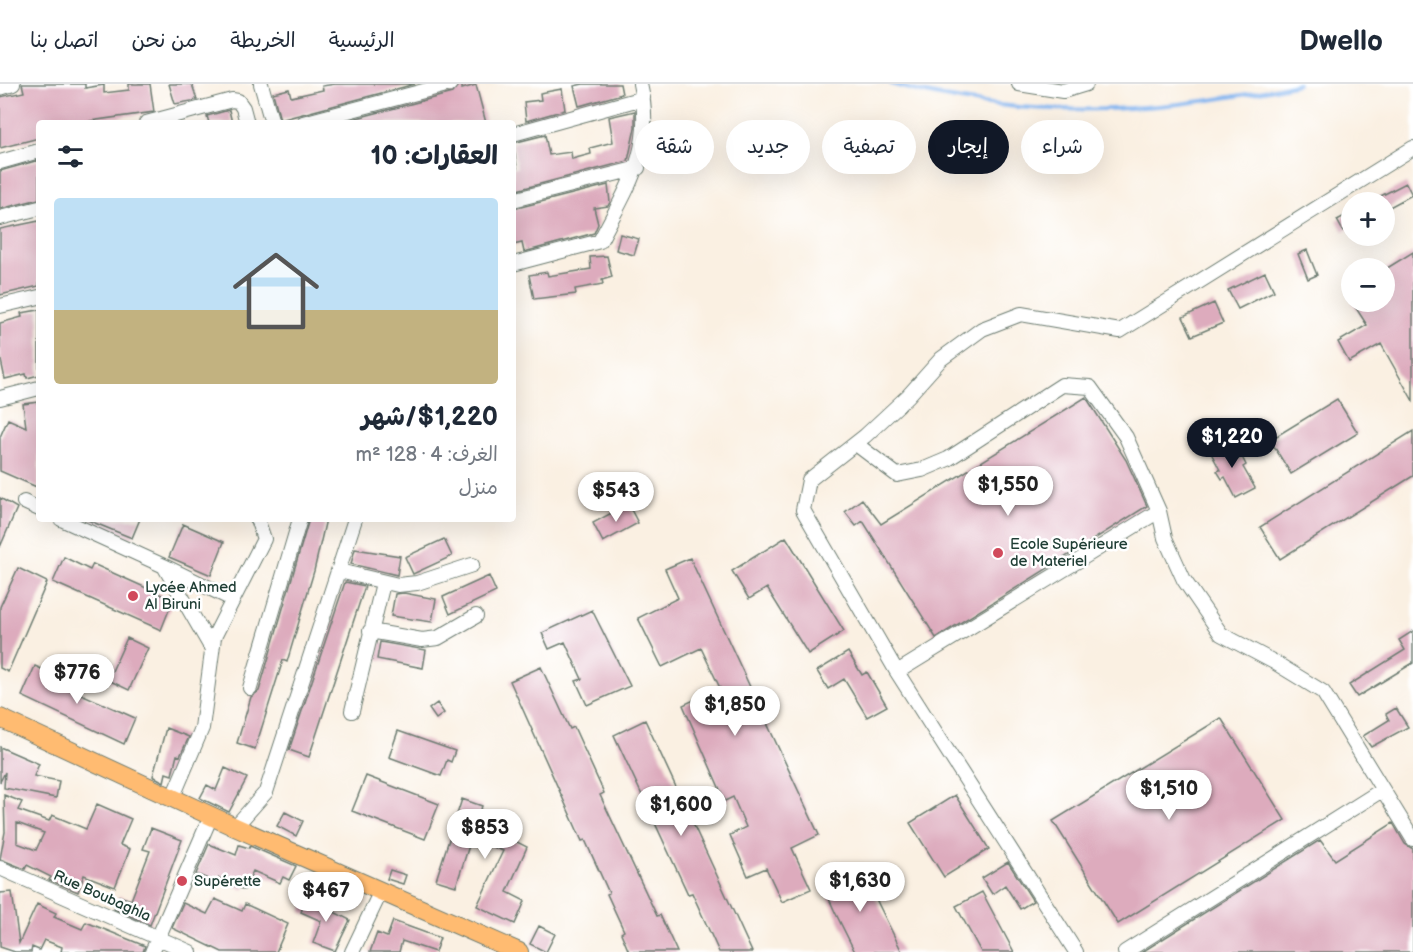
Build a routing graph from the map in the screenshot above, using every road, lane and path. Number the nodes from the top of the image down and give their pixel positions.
1 (13, 84) edge
2 (261, 84) edge
3 (450, 84) edge
4 (640, 84) edge
5 (1019, 84) edge
6 (1086, 84) edge
7 (0, 88) edge
8 (643, 98) junction
9 (157, 120) edge
10 (246, 120) edge
11 (271, 120) edge
12 (314, 120) edge
13 (643, 120) edge
14 (516, 133) edge
15 (1413, 148) edge
16 (36, 152) edge
17 (0, 162) edge
18 (635, 169) edge
19 (635, 174) edge
20 (516, 199) edge
21 (36, 209) edge
22 (0, 218) edge
23 (516, 263) edge
24 (36, 298) edge
25 (0, 306) edge
26 (36, 389) edge
27 (0, 398) edge
28 (856, 444) junction
29 (24, 502) dead end
30 (36, 508) edge
31 (1159, 511) junction
32 (68, 522) edge
33 (258, 522) edge
34 (299, 522) edge
35 (354, 522) edge
36 (472, 565) dead end
37 (164, 566) junction
38 (339, 571) junction
39 (383, 583) junction
40 (232, 598) junction
41 (476, 615) dead end
42 (370, 631) junction
43 (212, 649) junction
44 (897, 672) junction
45 (250, 688) dead end
46 (352, 711) dead end
47 (0, 718) edge
48 (1382, 790) junction
49 (172, 799) junction
50 (211, 816) junction
51 (236, 827) junction
52 (1413, 839) edge
53 (0, 868) edge
54 (380, 892) junction
55 (157, 939) junction
56 (152, 952) edge
57 (190, 952) edge
58 (352, 952) edge
59 (519, 952) edge
60 (1076, 952) edge
61 (1125, 952) edge

1 - 7 street
2 - 11 street
3 - 12 street
4 - 8 street
5 - 6 street
8 - 13 street
8 - 14 street
9 - 10 street
15 - 28 street
16 - 17 street
18 - 20 street
19 - 23 street
21 - 22 street
24 - 25 street
26 - 27 street
28 - 31 street
28 - 44 street
29 - 30 street
31 - 44 street
31 - 48 street
32 - 37 street
33 - 40 street
34 - 45 street
35 - 38 street
36 - 39 street
37 - 40 street
37 - 43 street
38 - 39 street
38 - 51 street
39 - 42 street
40 - 43 street
41 - 42 street
42 - 46 street
43 - 49 street
44 - 60 street
47 - 49 main road
48 - 52 street
48 - 61 street
49 - 50 main road
50 - 51 main road
50 - 55 street
51 - 54 main road
53 - 55 street, Rue Boubaghla
54 - 58 street
54 - 59 main road
55 - 56 street
55 - 57 street, Rue Boubaghla

